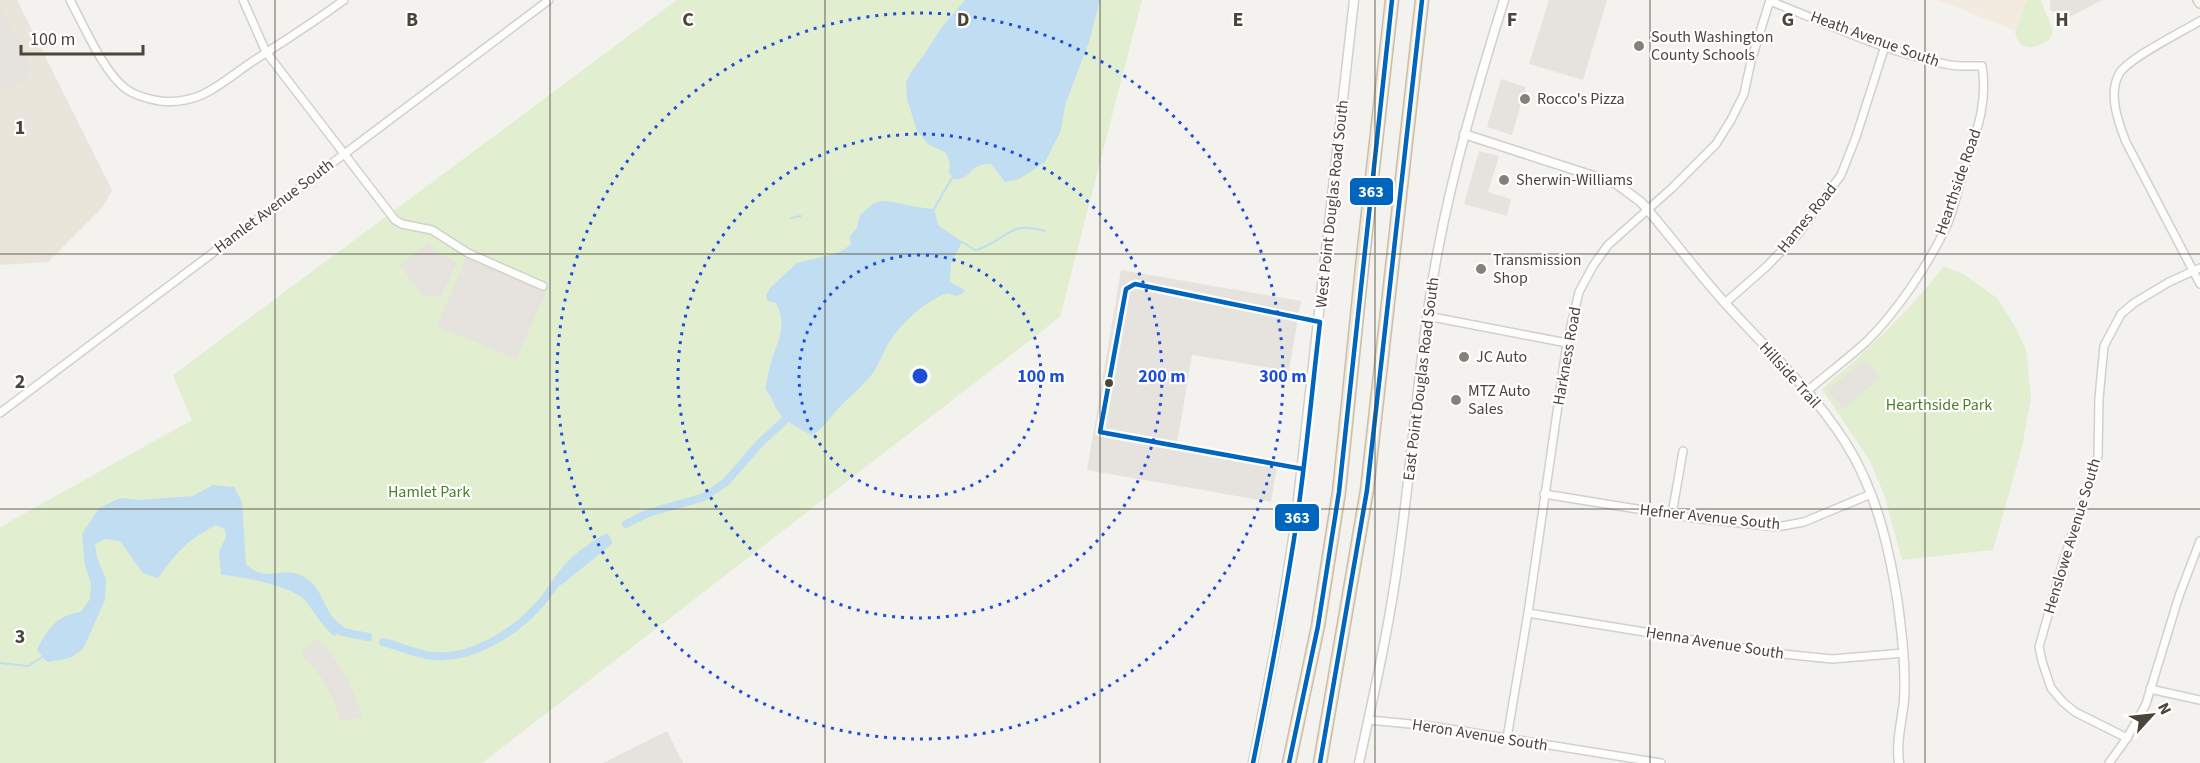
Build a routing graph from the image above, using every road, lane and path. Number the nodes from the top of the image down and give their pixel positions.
1 (70, 0) edge
2 (243, 0) edge
3 (344, 0) edge
4 (549, 0) edge
5 (1354, 0) edge
6 (1392, 0) edge
7 (1422, 0) edge
8 (1504, 0) edge
9 (1770, 1) edge
10 (2199, 23) edge
11 (1885, 46) junction
12 (266, 52) junction
13 (1982, 66) joint
14 (1464, 134) junction
15 (343, 153) junction
16 (1647, 209) junction
17 (2197, 270) edge
18 (2200, 284) edge
19 (543, 286) dead end
20 (1725, 303) junction
21 (1427, 316) junction
22 (1567, 343) junction
23 (1806, 392) junction
24 (0, 413) edge
25 (1683, 451) dead end
26 (1544, 494) junction
27 (1871, 494) junction
28 (1672, 514) junction
29 (2200, 541) edge
30 (1528, 614) junction
31 (1904, 653) junction
32 (2150, 689) junction
33 (2200, 700) edge
34 (1369, 720) junction
35 (1506, 738) junction
36 (2127, 738) junction
37 (1253, 763) edge
38 (1289, 763) edge
39 (1320, 763) edge
40 (1359, 763) edge
41 (1661, 763) edge
42 (1899, 763) edge
43 (2109, 763) edge

1 - 12 street
2 - 12 street
3 - 12 street
4 - 15 street, Hamlet Avenue South
5 - 37 street, West Point Douglas Road South
6 - 38 highway
7 - 39 highway
8 - 14 street, East Point Douglas Road South
9 - 11 street, Heath Avenue South
9 - 16 street, Harkness Road
10 - 17 street
11 - 13 street, Heath Avenue South
11 - 20 street, Hames Road
12 - 15 street
13 - 23 street, Hearthside Road
14 - 16 street, Hillside Trail
14 - 21 street, East Point Douglas Road South
15 - 19 street
15 - 24 street, Hamlet Avenue South
16 - 20 street, Hillside Trail
16 - 22 street, Harkness Road
17 - 18 street
17 - 36 street, Henslowe Avenue South
20 - 23 street, Hillside Trail
21 - 22 street
21 - 34 street, East Point Douglas Road South
22 - 26 street, Harkness Road
23 - 27 street, Hillside Trail
25 - 28 street
26 - 28 street, Hefner Avenue South
26 - 30 street, Harkness Road
27 - 28 street, Hefner Avenue South
27 - 31 street, Hillside Trail
29 - 32 street
30 - 31 street, Henna Avenue South
30 - 35 street, Harkness Road
31 - 42 street, Hillside Trail
32 - 33 street
32 - 36 street
34 - 35 street, Heron Avenue South
34 - 40 street, East Point Douglas Road South
35 - 41 street, Heron Avenue South
36 - 43 street

